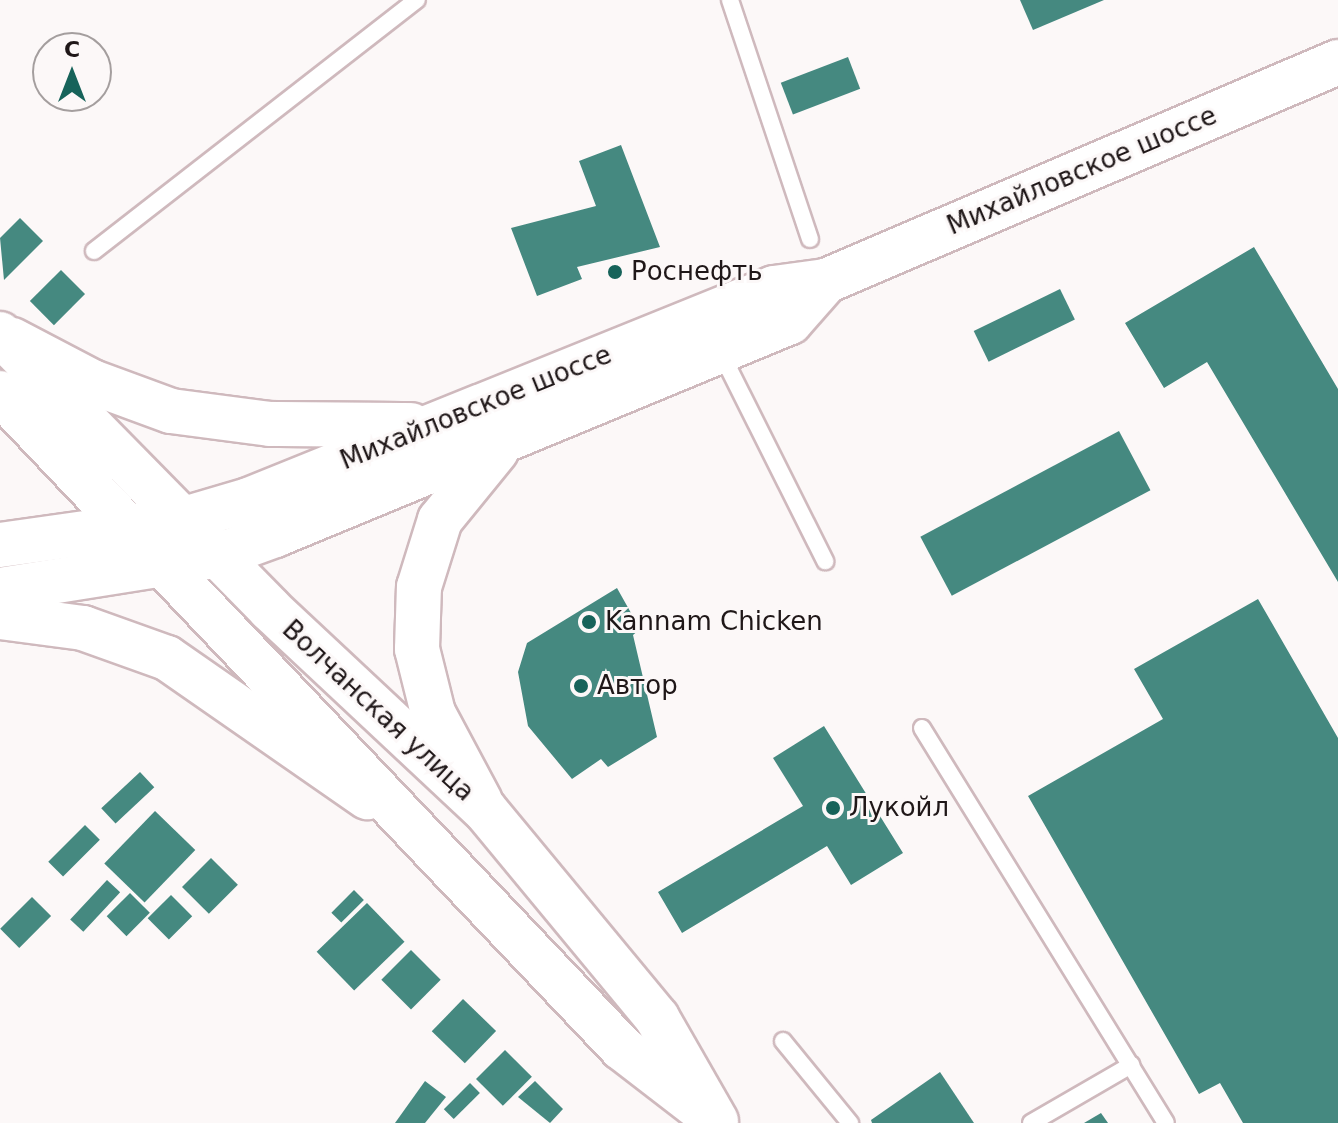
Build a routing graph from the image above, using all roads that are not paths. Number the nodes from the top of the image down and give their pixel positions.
1 (417, 0) edge
2 (730, 0) edge
3 (1338, 62) edge
4 (810, 239) dead end
5 (94, 251) dead end
6 (826, 281) junction
7 (0, 334) edge
8 (720, 351) junction
9 (0, 393) edge
10 (430, 426) junction
11 (504, 442) junction
12 (184, 519) junction
13 (123, 525) junction
14 (0, 545) edge
15 (220, 555) junction
16 (825, 561) dead end
17 (164, 564) junction
18 (0, 590) edge
19 (0, 617) edge
20 (922, 728) dead end
21 (485, 810) junction
22 (422, 837) junction
23 (783, 1041) dead end
24 (1131, 1065) junction
25 (717, 1122) edge
26 (850, 1123) edge
27 (1031, 1123) edge
28 (1166, 1123) edge

1 - 5 lane
2 - 4 lane
3 - 6 main road, Михайловское шоссе
6 - 8 main road, Михайловское шоссе
6 - 10 main road, Михайловское шоссе
7 - 10 main road
7 - 12 main road, Волчанская улица
8 - 11 main road, Михайловское шоссе
8 - 16 lane
9 - 13 main road, Волчанская улица
10 - 12 main road, Михайловское шоссе
11 - 15 main road, Михайловское шоссе
11 - 21 main road
12 - 13 main road, Михайловское шоссе
12 - 15 main road, Волчанская улица
13 - 14 main road, Михайловское шоссе
13 - 17 main road, Волчанская улица
15 - 17 main road, Михайловское шоссе
15 - 21 main road, Волчанская улица
17 - 18 main road, Михайловское шоссе
17 - 22 main road, Волчанская улица
19 - 22 main road
20 - 24 lane
21 - 25 main road, Волчанская улица
22 - 25 main road, Волчанская улица
23 - 26 lane
24 - 27 lane
24 - 28 lane

